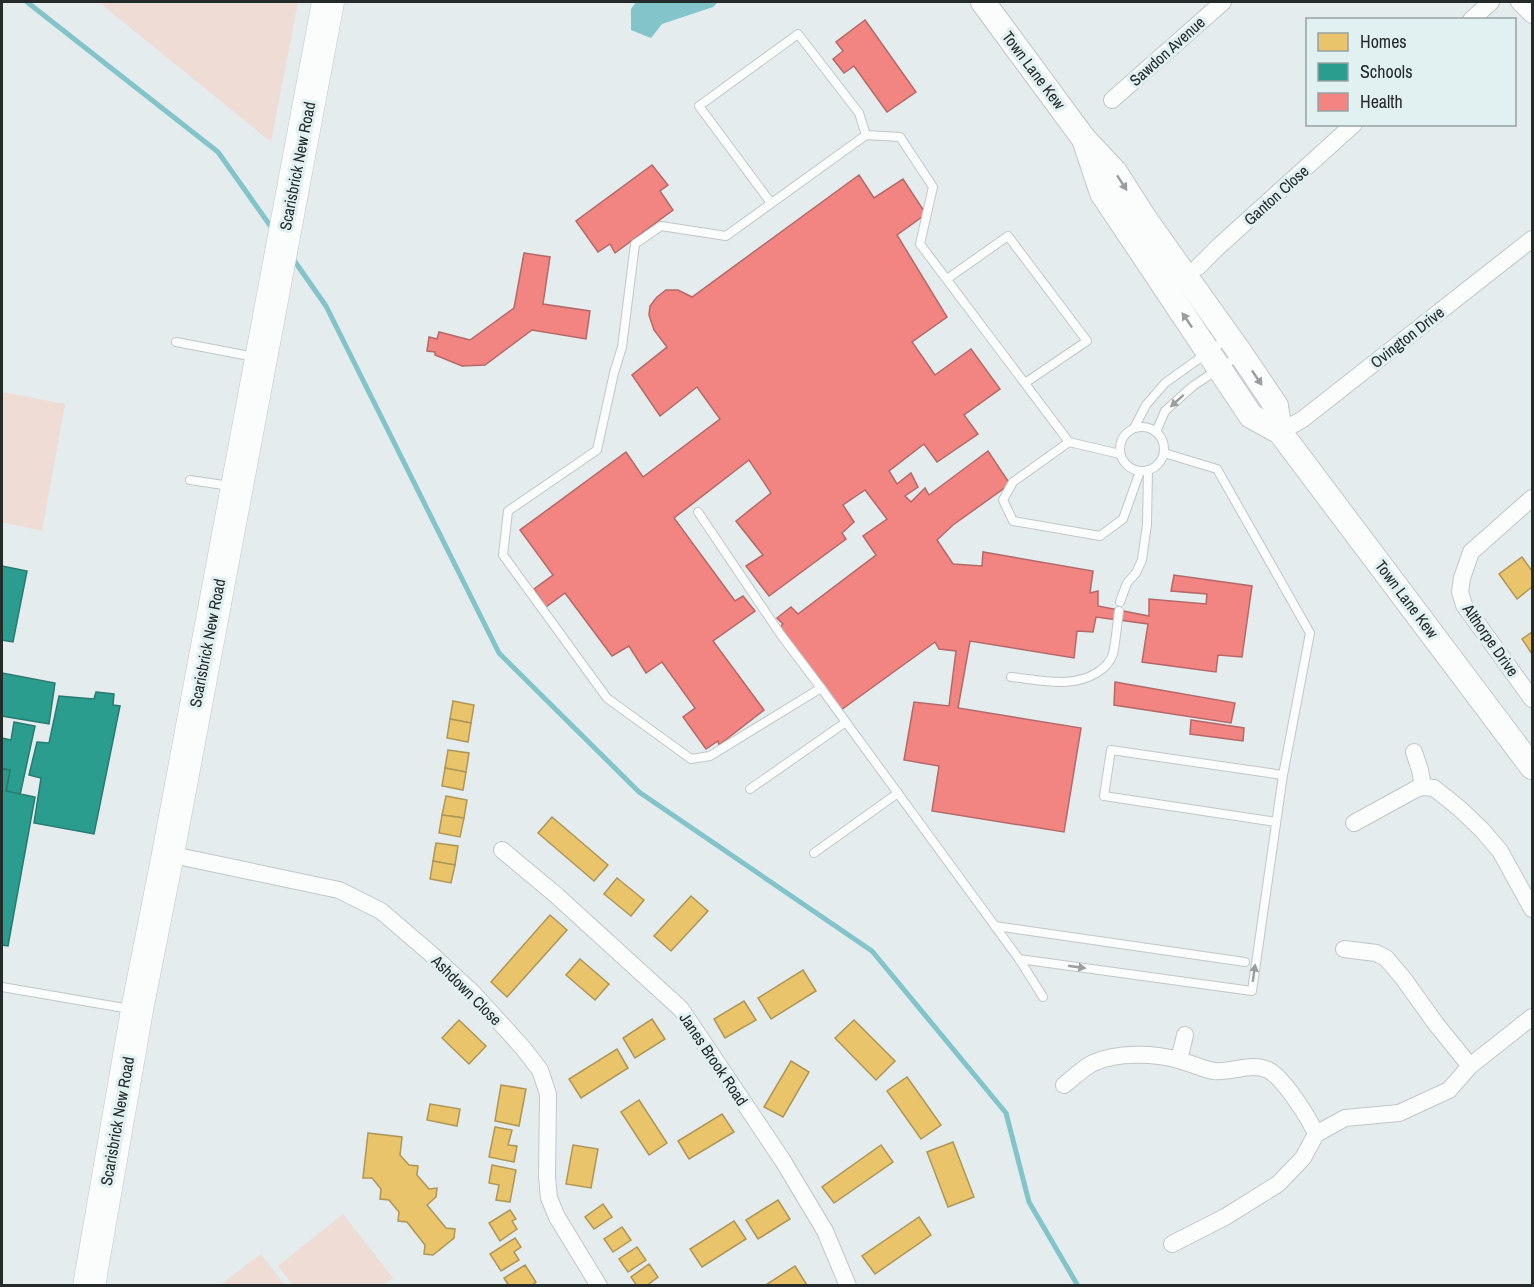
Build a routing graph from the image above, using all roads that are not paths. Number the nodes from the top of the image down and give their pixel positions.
1 (328, 2) edge
2 (983, 2) edge
3 (1222, 2) edge
4 (1491, 2) edge
5 (1519, 2) edge
6 (1533, 15) edge
7 (1473, 18) edge
8 (1112, 99) dead end
9 (1352, 126) edge
10 (867, 135) junction
11 (1084, 139) junction
12 (771, 203) junction
13 (1533, 239) edge
14 (1198, 267) dead end
15 (946, 279) junction
16 (176, 342) dead end
17 (1235, 346) junction
18 (261, 358) junction
19 (1214, 360) junction
20 (1025, 383) junction
21 (1134, 428) junction
22 (1156, 432) junction
23 (1280, 432) junction
24 (1069, 442) junction
25 (1164, 453) junction
26 (1120, 454) junction
27 (1144, 471) junction
28 (190, 480) dead end
29 (237, 487) junction
30 (1533, 498) edge
31 (698, 512) dead end
32 (1011, 676) dead end
33 (821, 688) junction
34 (1533, 699) edge
35 (846, 722) junction
36 (1414, 752) dead end
37 (1533, 767) edge
38 (1283, 775) junction
39 (1423, 787) junction
40 (750, 789) dead end
41 (898, 794) junction
42 (1276, 822) junction
43 (1354, 823) dead end
44 (502, 850) dead end
45 (814, 853) dead end
46 (168, 854) junction
47 (1533, 909) edge
48 (995, 926) junction
49 (1344, 949) dead end
50 (1019, 959) junction
51 (1245, 962) dead end
52 (2, 987) edge
53 (1043, 997) dead end
54 (137, 1011) junction
55 (1533, 1017) edge
56 (1185, 1035) dead end
57 (1179, 1060) junction
58 (1470, 1066) junction
59 (1064, 1085) dead end
60 (1316, 1134) junction
61 (1172, 1244) dead end
62 (88, 1286) edge
63 (599, 1286) edge
64 (848, 1286) edge

1 - 18 highway, Scarisbrick New Road
2 - 11 street, Town Lane Kew
3 - 8 street, Sawdon Avenue
4 - 7 street
5 - 6 street
9 - 14 street, Ganton Close
10 - 12 lane
10 - 12 lane
10 - 15 lane
11 -> 17 street, Town Lane Kew
19 -> 11 street, Town Lane Kew
12 - 33 lane
13 - 23 street, Ovington Drive
15 - 20 lane
15 - 20 lane
16 - 18 lane
17 - 19 lane
17 - 19 lane
17 -> 23 street, Town Lane Kew
18 - 29 highway, Scarisbrick New Road
19 - 21 lane
19 -> 22 lane
19 - 23 street, Town Lane Kew
20 - 24 lane
21 - 22 lane
21 - 26 lane
22 - 25 lane
23 - 37 street, Town Lane Kew
24 - 26 lane
24 - 27 lane
25 - 27 lane
25 - 38 lane
26 - 27 lane
27 - 32 lane
28 - 29 lane
29 - 46 highway, Scarisbrick New Road
30 - 34 street, Althorpe Drive
31 - 33 lane
33 - 35 lane
35 - 40 lane
35 - 41 lane
36 - 39 street
38 - 42 lane
38 - 42 lane
39 - 43 street
39 - 47 street
41 - 45 lane
41 - 48 lane
50 -> 42 lane
44 - 64 street, Janes Brook Road
46 - 54 highway, Scarisbrick New Road
46 - 63 street, Ashdown Close
48 - 50 lane
48 - 51 lane
49 - 58 street
50 - 53 lane
52 - 54 lane
54 - 62 highway, Scarisbrick New Road
55 - 58 street
56 - 57 street
57 - 59 street
57 - 60 street
58 - 60 street
60 - 61 street

